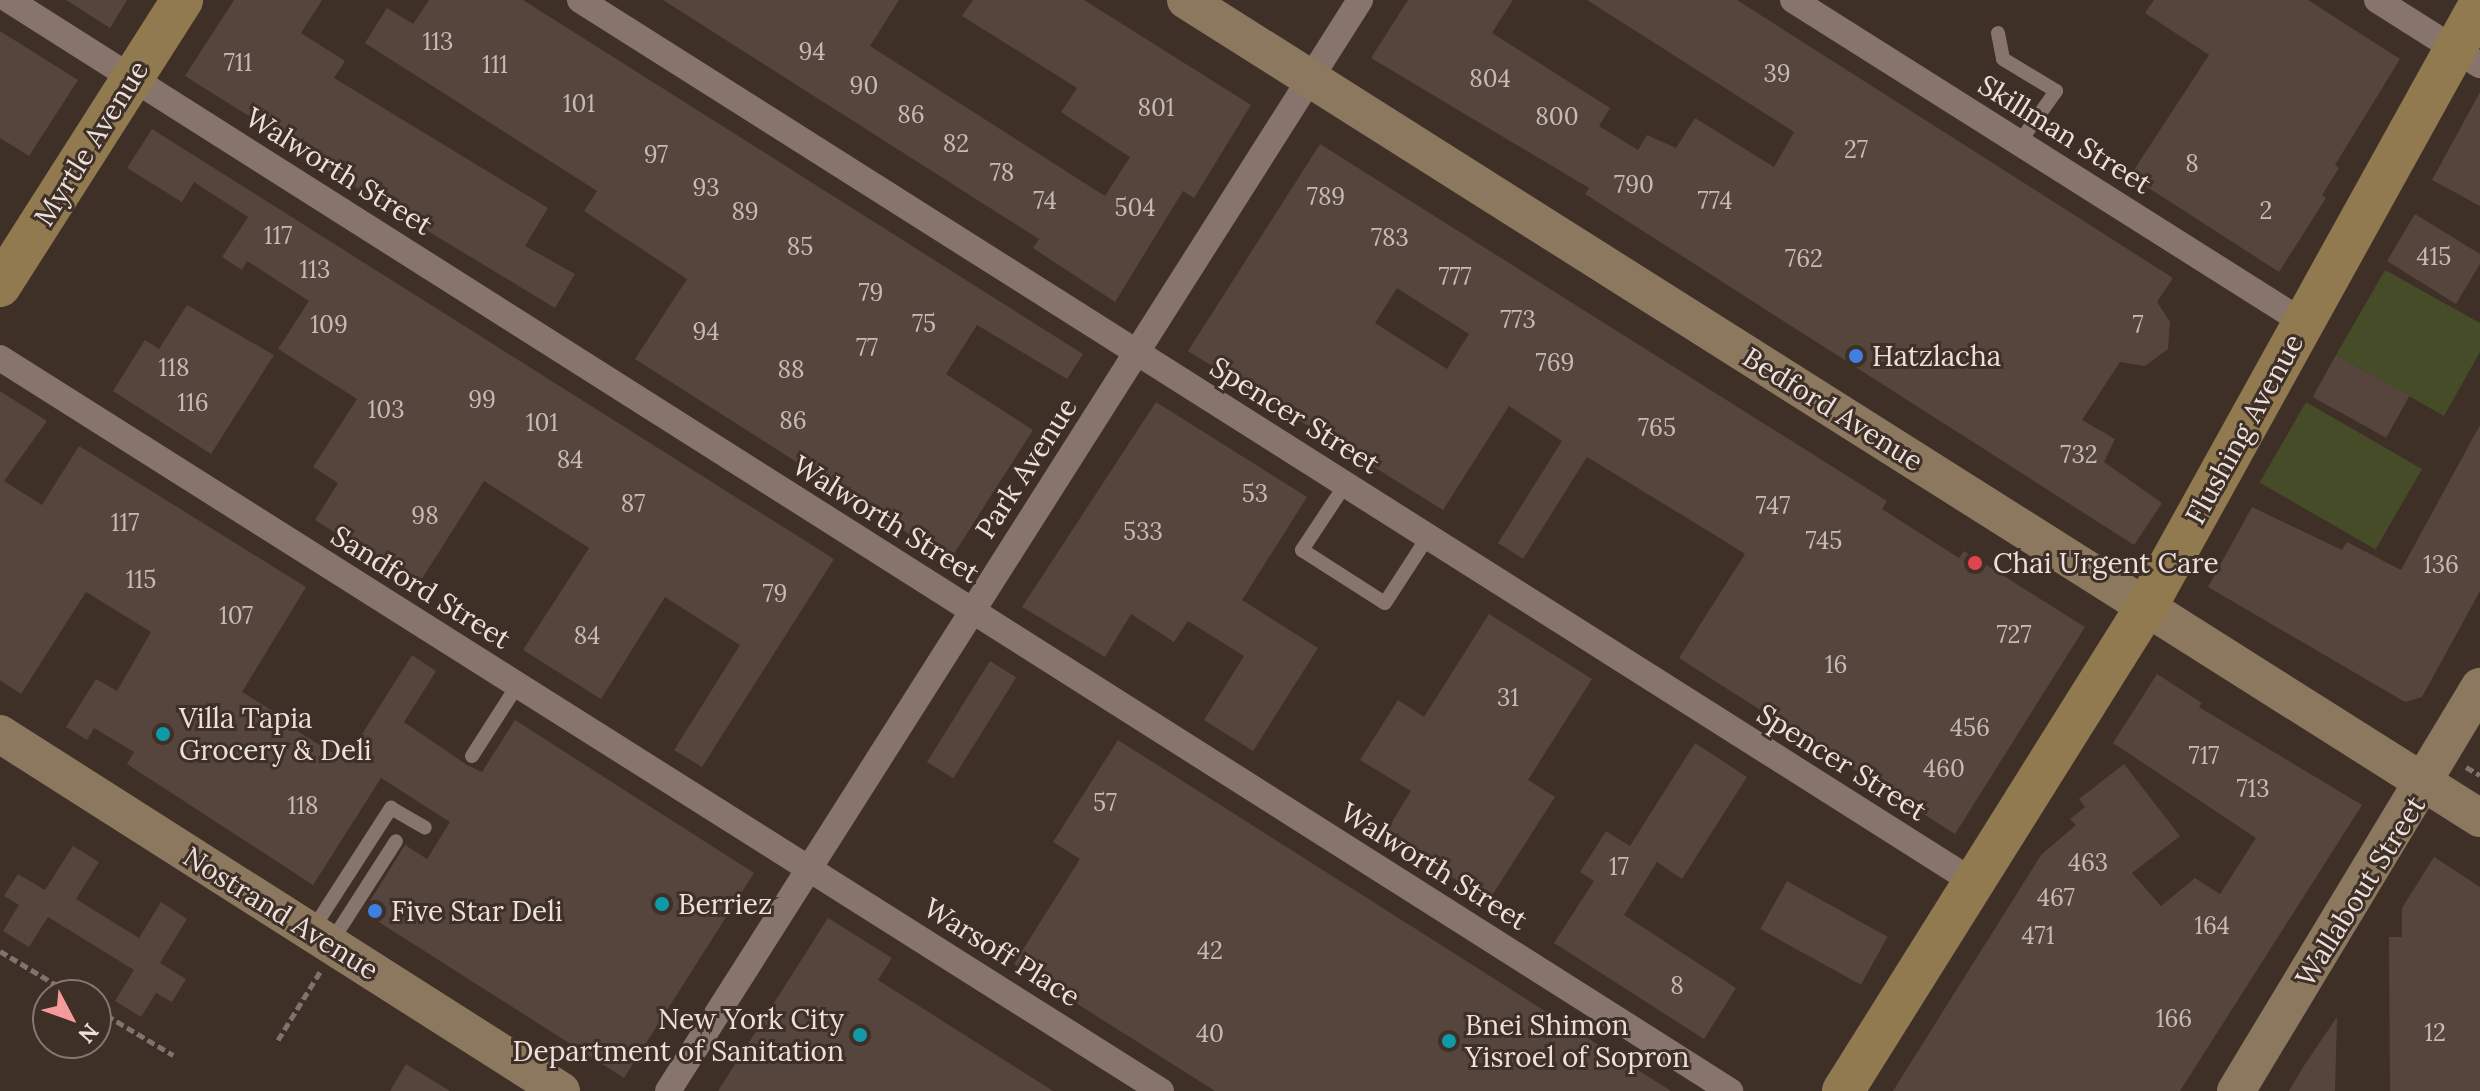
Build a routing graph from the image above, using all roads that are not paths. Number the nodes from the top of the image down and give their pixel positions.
1 (9, 0) edge
2 (182, 0) edge
3 (580, 0) edge
4 (1186, 0) edge
5 (1360, 0) edge
6 (1793, 0) edge
7 (2377, 0) edge
8 (2480, 4) edge
9 (1998, 33) dead end
10 (2468, 57) edge
11 (132, 78) junction
12 (1310, 79) junction
13 (2019, 143) junction
14 (0, 286) edge
15 (2303, 322) junction
16 (1137, 353) junction
17 (0, 358) edge
18 (1345, 485) junction
19 (1427, 538) junction
20 (2146, 607) junction
21 (972, 611) junction
22 (517, 686) junction
23 (2480, 687) edge
24 (0, 734) edge
25 (472, 756) dead end
26 (2426, 785) junction
27 (2480, 818) edge
28 (425, 828) dead end
29 (396, 841) dead end
30 (808, 870) junction
31 (1975, 883) junction
32 (325, 941) junction
33 (561, 1091) edge
34 (668, 1091) edge
35 (1161, 1091) edge
36 (1730, 1091) edge
37 (1843, 1091) edge
38 (2236, 1091) edge

1 - 11 street, Walworth Street
2 - 11 main road, Myrtle Avenue
3 - 16 street, Spencer Street
4 - 12 main road, Bedford Avenue
5 - 12 street, Park Avenue
6 - 13 street, Skillman Street
7 - 10 street
8 - 10 main road, Flushing Avenue
9 - 13 lane
10 - 15 main road, Flushing Avenue
11 - 14 main road, Myrtle Avenue
11 - 21 street, Walworth Street
12 - 16 street, Park Avenue
12 - 20 main road, Bedford Avenue
13 - 15 street, Skillman Street
15 - 20 main road, Flushing Avenue
16 - 18 street, Spencer Street
16 - 21 street, Park Avenue
17 - 22 street, Sandford Street
18 - 19 street, Spencer Street
18 - 19 lane
19 - 31 street, Spencer Street
20 - 26 main road, Bedford Avenue
20 - 31 main road, Flushing Avenue
21 - 30 street, Park Avenue
21 - 36 street, Walworth Street
22 - 25 lane
22 - 30 street, Sandford Street
23 - 26 main road, Wallabout Street
24 - 32 main road, Nostrand Avenue
26 - 27 main road, Bedford Avenue
26 - 38 main road, Wallabout Street
28 - 32 lane
29 - 32 lane
30 - 34 street, Park Avenue
30 - 35 street, Warsoff Place
31 - 37 main road, Flushing Avenue
32 - 33 main road, Nostrand Avenue

